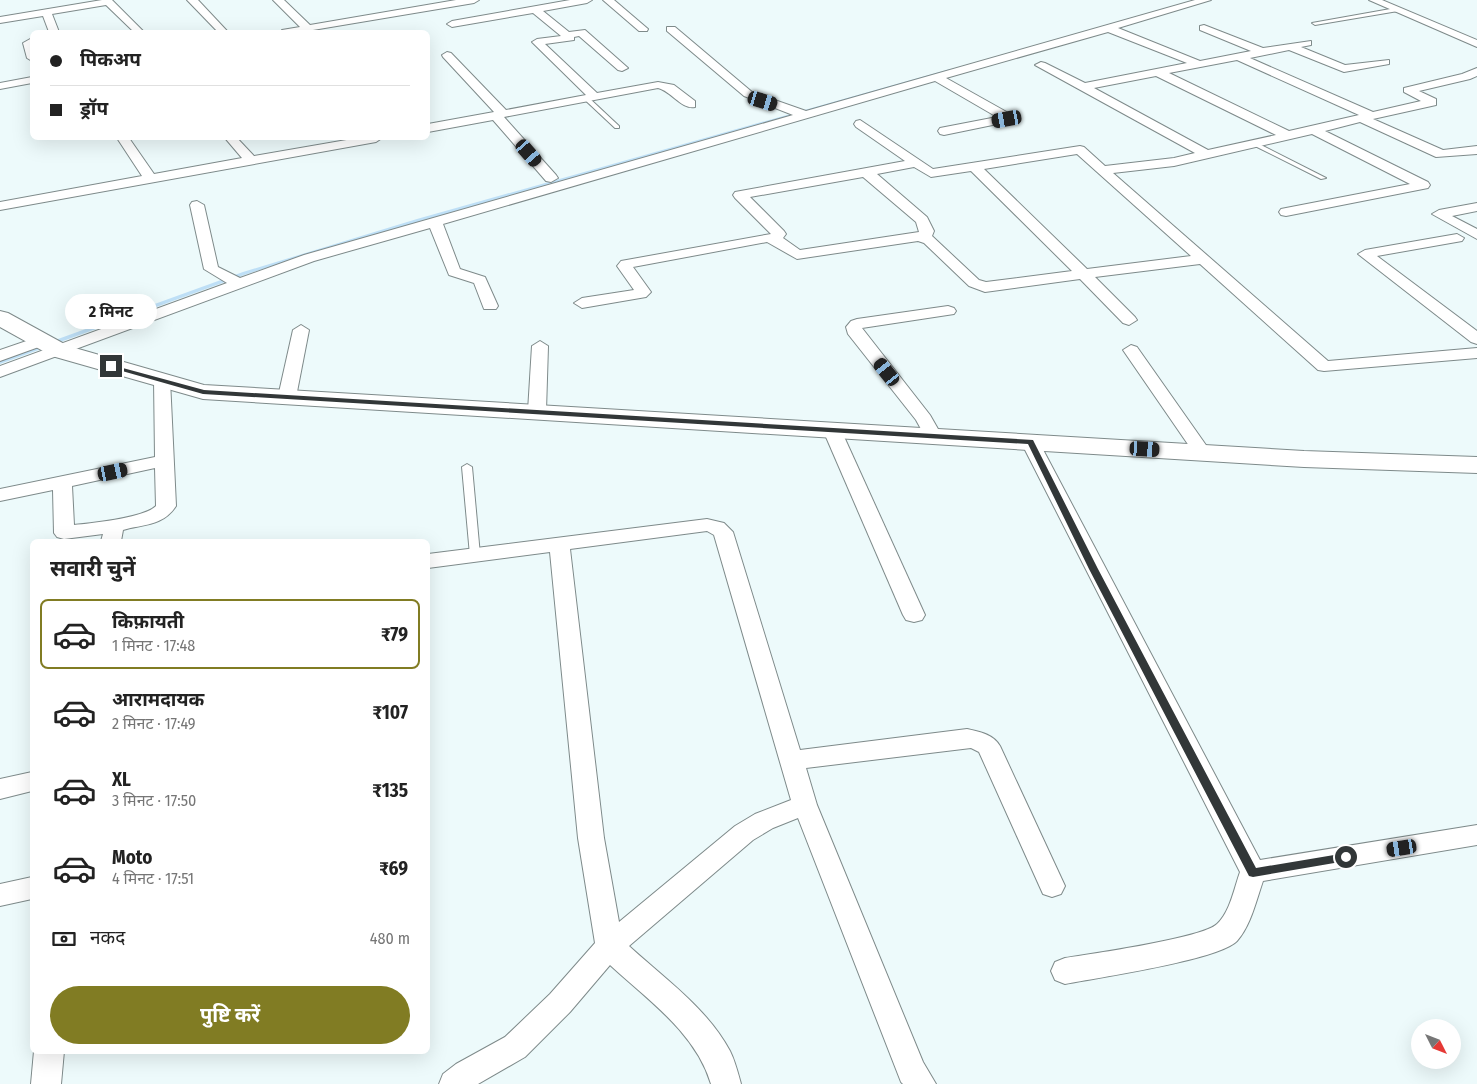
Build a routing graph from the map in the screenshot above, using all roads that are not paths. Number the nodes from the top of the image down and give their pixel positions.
1 (53, 0) edge
2 (192, 0) edge
3 (278, 0) edge
4 (391, 0) edge
5 (474, 0) edge
6 (587, 0) edge
7 (608, 0) edge
8 (1206, 0) edge
9 (1374, 0) edge
10 (59, 9) junction
11 (535, 9) junction
12 (1396, 10) junction
13 (46, 11) junction
14 (406, 11) junction
15 (0, 20) edge
16 (1315, 23) dead end
17 (452, 24) dead end
18 (1108, 28) junction
19 (1204, 28) dead end
20 (308, 29) junction
21 (643, 29) dead end
22 (671, 29) dead end
23 (53, 30) edge
24 (137, 30) edge
25 (222, 30) edge
26 (301, 30) edge
27 (566, 35) junction
28 (1307, 43) dead end
29 (1477, 44) edge
30 (1289, 46) junction
31 (1263, 52) junction
32 (447, 55) dead end
33 (1237, 56) junction
34 (1385, 62) dead end
35 (1198, 64) junction
36 (1041, 65) dead end
37 (622, 68) dead end
38 (1157, 72) junction
39 (1477, 72) edge
40 (936, 77) junction
41 (30, 80) edge
42 (0, 86) edge
43 (1083, 87) junction
44 (590, 97) junction
45 (691, 104) dead end
46 (800, 113) junction
47 (500, 115) junction
48 (1367, 118) junction
49 (860, 124) dead end
50 (617, 127) dead end
51 (430, 128) edge
52 (1314, 130) junction
53 (944, 131) dead end
54 (1289, 136) junction
55 (124, 140) edge
56 (233, 140) edge
57 (365, 140) edge
58 (1255, 144) junction
59 (1477, 150) edge
60 (1207, 155) junction
61 (251, 161) junction
62 (917, 164) junction
63 (974, 166) junction
64 (1102, 170) junction
65 (596, 171) junction
66 (866, 172) junction
67 (551, 178) junction
68 (1324, 178) dead end
69 (151, 180) junction
70 (198, 205) dead end
71 (0, 206) edge
72 (1477, 207) edge
73 (1286, 212) dead end
74 (435, 222) junction
75 (1477, 234) edge
76 (924, 237) junction
77 (1457, 238) dead end
78 (775, 240) junction
79 (1203, 259) junction
80 (1083, 275) junction
81 (233, 280) junction
82 (582, 303) dead end
83 (490, 306) dead end
84 (948, 311) dead end
85 (0, 318) edge
86 (1129, 320) dead end
87 (301, 330) dead end
88 (1477, 339) edge
89 (50, 346) junction
90 (540, 346) dead end
91 (1131, 350) dead end
92 (1477, 353) edge
93 (0, 356) edge
94 (0, 372) edge
95 (162, 380) junction
96 (288, 397) junction
97 (537, 411) junction
98 (832, 430) junction
99 (933, 436) junction
100 (1030, 442) junction
101 (1202, 452) junction
102 (164, 461) junction
103 (1477, 465) edge
104 (467, 467) dead end
105 (62, 482) junction
106 (0, 495) edge
107 (112, 534) edge
108 (559, 544) junction
109 (475, 555) junction
110 (430, 561) edge
111 (914, 616) dead end
112 (792, 760) junction
113 (30, 782) edge
114 (0, 789) edge
115 (805, 805) junction
116 (1477, 836) edge
117 (1253, 872) junction
118 (1052, 886) dead end
119 (30, 888) edge
120 (0, 895) edge
121 (609, 946) junction
122 (1065, 971) dead end
123 (49, 1054) edge
124 (46, 1084) edge
125 (454, 1084) edge
126 (726, 1084) edge
127 (921, 1084) edge

1 - 10 street
2 - 25 street
3 - 20 street
4 - 14 street
5 - 14 street
6 - 11 street
7 - 21 street
8 - 18 street
9 - 12 street
10 - 13 street
10 - 24 street
11 - 17 street
11 - 27 street
12 - 16 lane
12 - 29 street
13 - 15 street
13 - 23 street
14 - 20 street
18 - 35 street
18 - 40 street
19 - 31 street
20 - 26 street
22 - 46 street
27 - 37 street
27 - 44 street
28 - 30 street
30 - 31 street
30 - 34 street
31 - 33 street
32 - 47 street
33 - 35 street
33 - 48 street
35 - 38 street
36 - 43 street
38 - 43 street
38 - 54 street
39 - 48 street
40 - 46 street
40 - 53 street
41 - 42 street
43 - 60 street
44 - 45 street
44 - 47 street
44 - 50 lane
46 - 65 street
47 - 51 street
47 - 67 street
48 - 52 street
48 - 59 street
49 - 62 street
52 - 54 street
52 - 73 street
54 - 58 street
55 - 69 street
56 - 61 street
57 - 61 street
58 - 60 street
58 - 68 lane
60 - 64 street
61 - 69 street
62 - 63 street
62 - 66 street
63 - 64 street
63 - 80 street
64 - 79 street
65 - 67 street
65 - 74 street
66 - 76 street
66 - 78 street
67 - 81 street
69 - 71 street
70 - 81 street
72 - 75 street
74 - 81 street
74 - 83 street
76 - 78 street
76 - 80 street
77 - 88 street
78 - 82 street
79 - 80 street
79 - 92 street
80 - 86 street
81 - 89 street
84 - 99 street
85 - 89 street
87 - 96 street
89 - 93 street
89 - 94 street
89 - 95 street
90 - 97 street
91 - 101 street
95 - 96 street
95 - 102 street
96 - 97 street
97 - 98 street
98 - 99 street
98 - 111 street
99 - 100 street
100 - 101 street
100 - 117 street
101 - 103 street
102 - 105 street
102 - 107 street
104 - 109 lane
105 - 106 street
105 - 107 street
108 - 109 street
108 - 112 street
108 - 121 street
109 - 110 street
112 - 115 street
112 - 118 street
113 - 114 street
115 - 121 street
115 - 127 street
116 - 117 street
117 - 122 street
119 - 120 street
121 - 125 street
121 - 126 street
123 - 124 street

